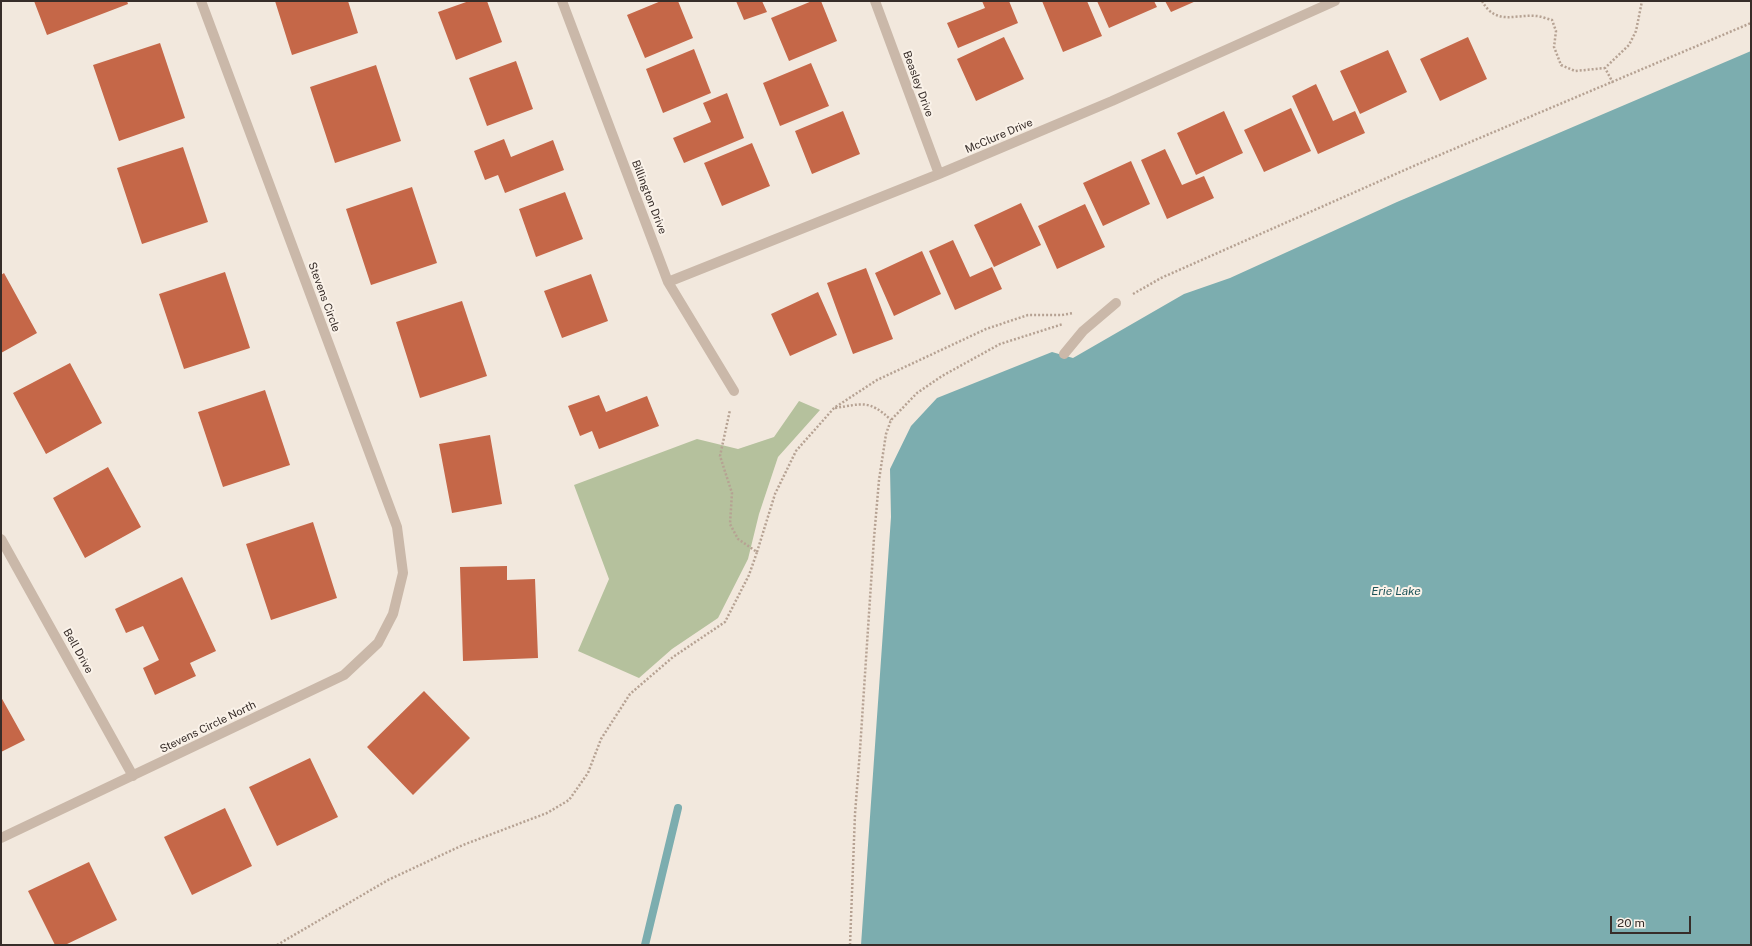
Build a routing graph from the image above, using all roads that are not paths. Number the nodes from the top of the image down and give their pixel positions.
1 (201, 1) edge
2 (562, 1) edge
3 (875, 1) edge
4 (1335, 1) edge
5 (939, 174) junction
6 (668, 282) junction
7 (1116, 303) road end
8 (1064, 354) dead end
9 (734, 391) road end
10 (1, 539) edge
11 (396, 605) joint
12 (133, 776) junction
13 (1, 838) edge

1 - 11 street, Stevens Circle
2 - 6 street, Billington Drive
3 - 5 street, Beasley Drive
4 - 5 street, McClure Drive
5 - 6 street, McClure Drive
6 - 9 street, Billington Drive
7 - 8 street
10 - 12 street, Bell Drive
11 - 12 street, Stevens Circle North
12 - 13 street, Stevens Circle North

